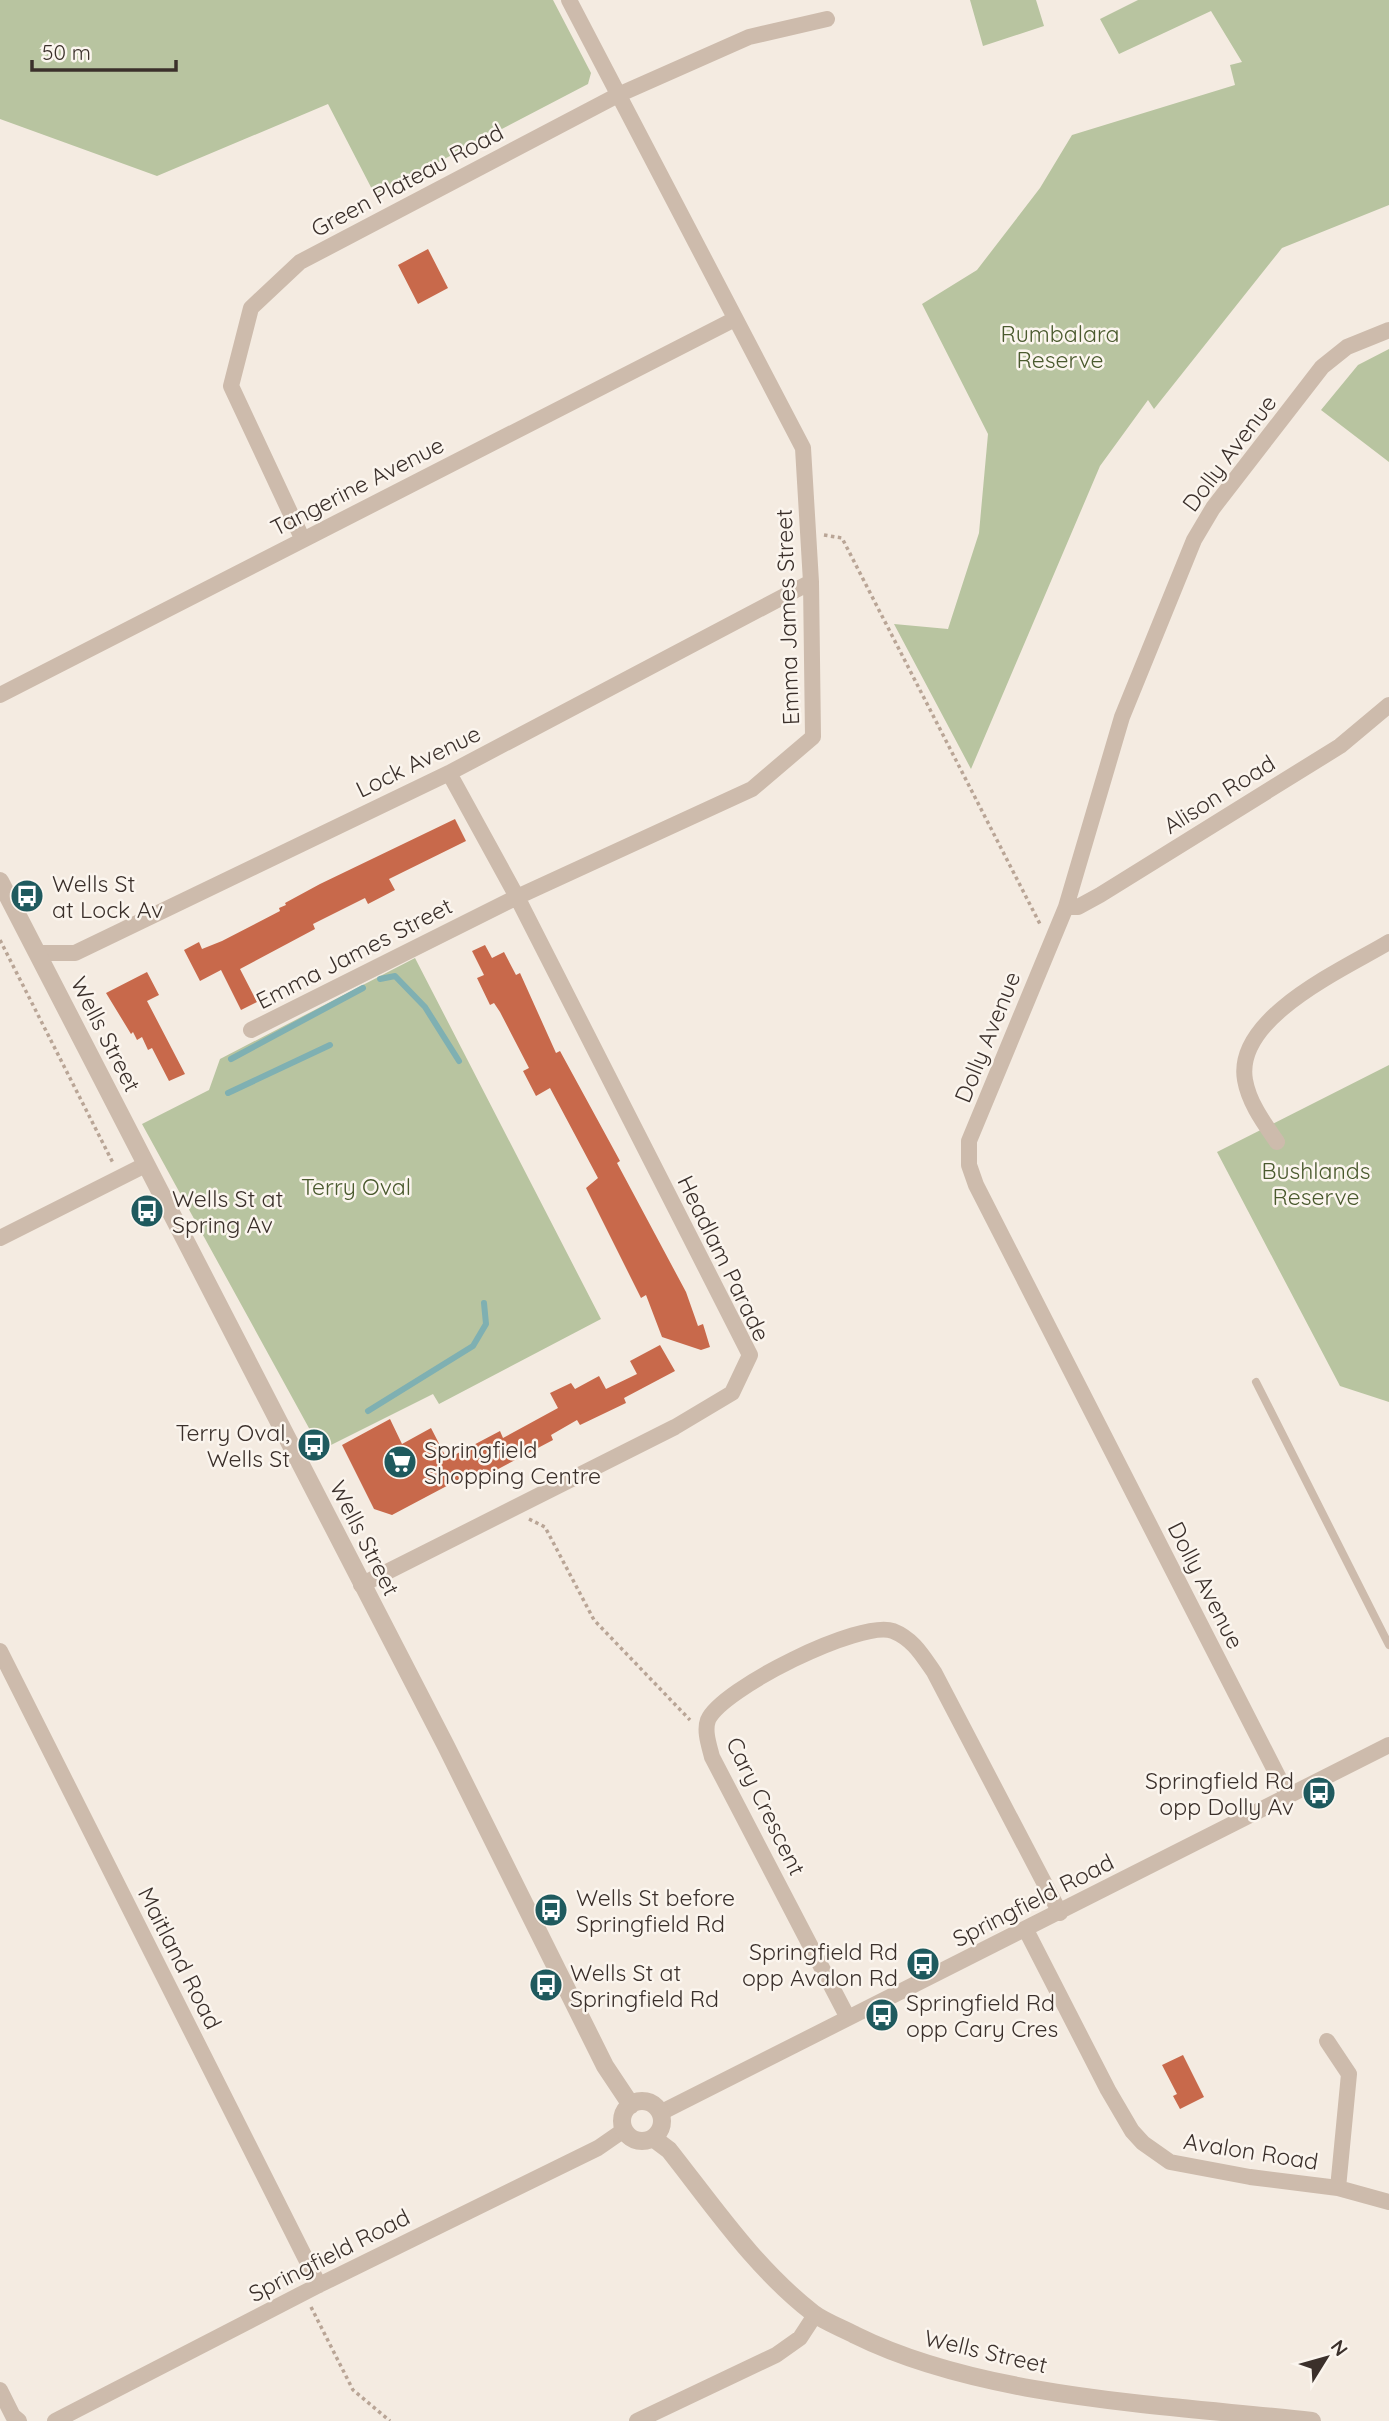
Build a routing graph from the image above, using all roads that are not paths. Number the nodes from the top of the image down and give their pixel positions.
1 (569, 0) edge
2 (827, 19) dead end
3 (618, 95) junction
4 (735, 319) junction
5 (1389, 330) edge
6 (303, 540) junction
7 (811, 582) junction
8 (0, 695) edge
9 (1389, 705) edge
10 (449, 773) junction
11 (0, 881) edge
12 (517, 897) junction
13 (1066, 907) junction
14 (1389, 942) edge
15 (37, 953) junction
16 (251, 1030) dead end
17 (1276, 1142) dead end
18 (145, 1165) junction
19 (0, 1238) edge
20 (1256, 1382) dead end
21 (361, 1585) junction
22 (1389, 1645) edge
23 (0, 1651) edge
24 (1389, 1745) edge
25 (1287, 1794) junction
26 (1060, 1913) junction
27 (1026, 1930) junction
28 (848, 2018) junction
29 (1328, 2041) dead end
30 (631, 2105) junction
31 (660, 2113) junction
32 (624, 2130) junction
33 (653, 2138) junction
34 (1338, 2188) junction
35 (1389, 2202) edge
36 (312, 2289) junction
37 (815, 2315) junction
38 (0, 2390) edge
39 (19, 2421) edge
40 (55, 2421) edge
41 (637, 2421) edge
42 (1312, 2421) edge

1 - 3 street, Emma James Street
2 - 3 street, Green Plateau Road
3 - 4 street, Emma James Street
3 - 6 street, Green Plateau Road
4 - 6 street, Tangerine Avenue
4 - 7 street, Emma James Street
5 - 13 street, Dolly Avenue
6 - 8 street, Tangerine Avenue
7 - 10 street, Lock Avenue
7 - 12 street, Emma James Street
9 - 13 street, Alison Road
10 - 12 street, Headlam Parade
10 - 15 street, Lock Avenue
11 - 15 street, Wells Street
12 - 16 street, Emma James Street
12 - 21 street, Headlam Parade
13 - 25 street, Dolly Avenue
14 - 17 street
15 - 18 street, Wells Street
18 - 19 street
18 - 21 street, Wells Street
20 - 22 lane
21 - 30 street, Wells Street
23 - 36 street, Maitland Road
24 - 25 street, Springfield Road
25 - 26 street, Springfield Road
26 - 27 street, Springfield Road
26 - 28 street, Cary Crescent
27 - 28 street, Springfield Road
27 - 34 street, Avalon Road
28 - 31 street, Springfield Road
29 - 34 street
30 - 31 street
30 - 32 street
31 - 33 street
32 - 33 street
32 - 36 street, Springfield Road
33 - 37 street, Wells Street
34 - 35 street, Avalon Road
36 - 40 street, Springfield Road
37 - 41 street
37 - 42 street, Wells Street
38 - 39 street

